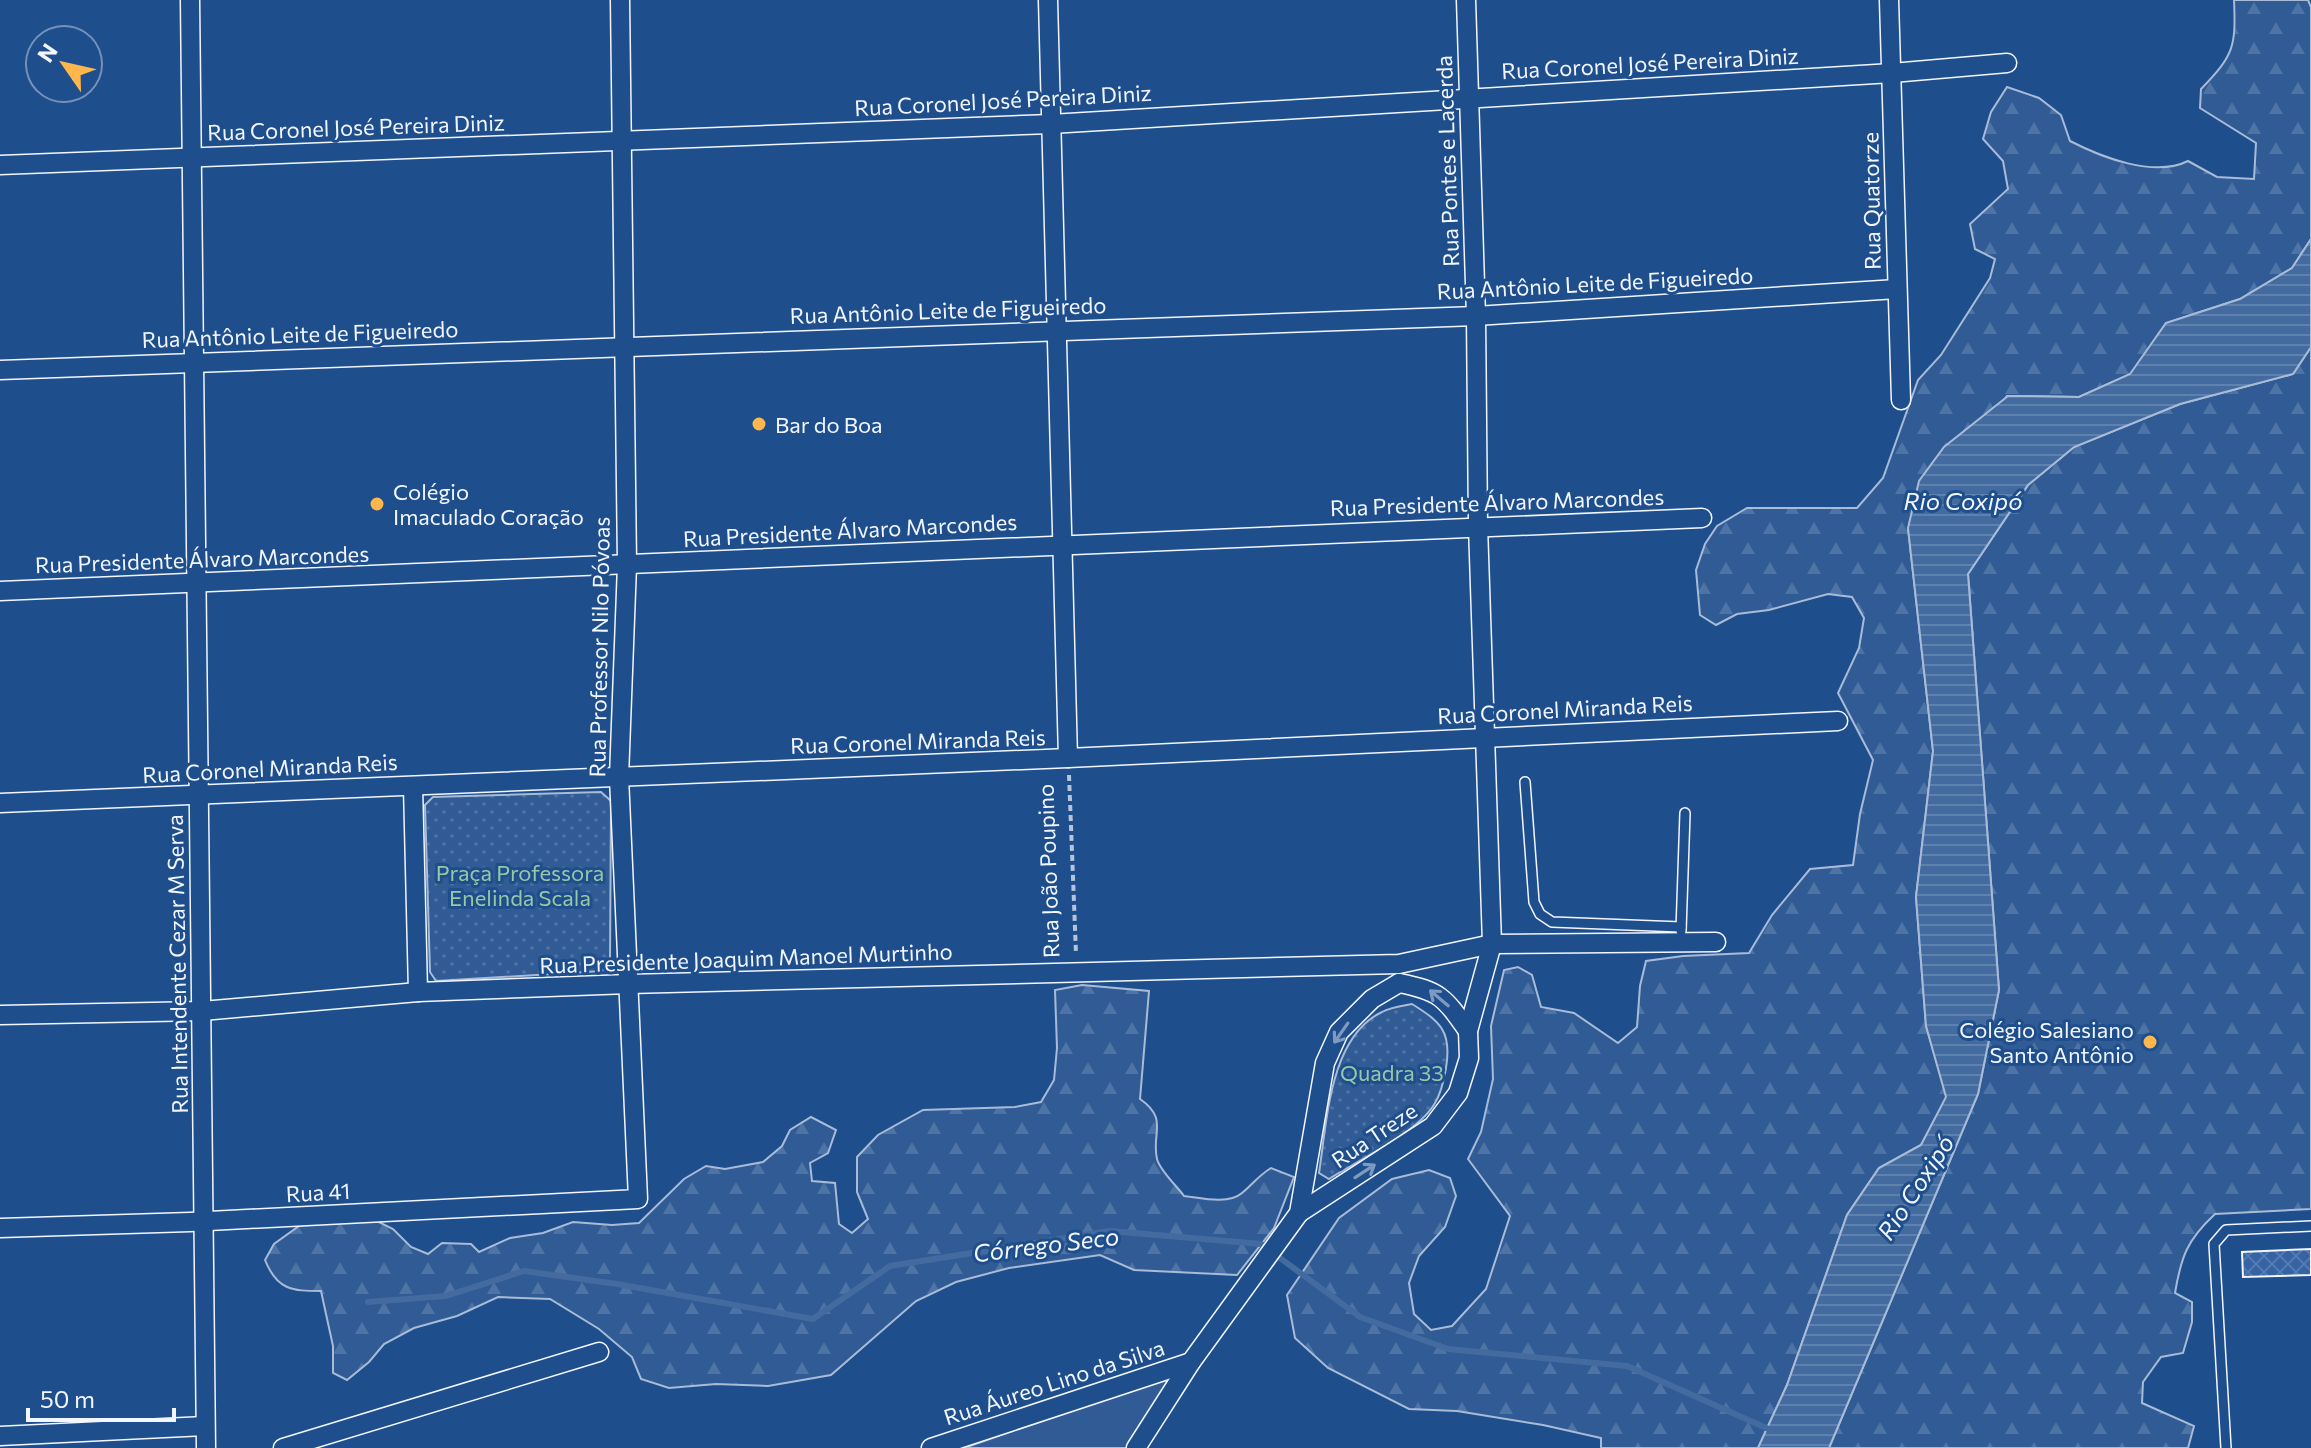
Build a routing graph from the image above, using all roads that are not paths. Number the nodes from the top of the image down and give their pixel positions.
1 (190, 0) edge
2 (620, 0) edge
3 (1048, 0) edge
4 (1466, 0) edge
5 (1889, 0) edge
6 (2007, 63) dead end
7 (1892, 73) junction
8 (1469, 97) junction
9 (1051, 124) junction
10 (620, 139) junction
11 (193, 157) junction
12 (0, 165) edge
13 (1897, 289) junction
14 (1476, 316) junction
15 (1057, 330) junction
16 (625, 345) junction
17 (194, 362) junction
18 (0, 370) edge
19 (1901, 400) dead end
20 (1702, 518) dead end
21 (1478, 526) junction
22 (1063, 543) junction
23 (627, 565) junction
24 (197, 583) junction
25 (0, 591) edge
26 (1838, 721) dead end
27 (1484, 737) junction
28 (1068, 758) junction
29 (619, 777) junction
30 (1525, 782) dead end
31 (413, 786) junction
32 (200, 796) junction
33 (0, 803) edge
34 (1685, 813) dead end
35 (1680, 934) junction
36 (1716, 942) dead end
37 (1492, 944) junction
38 (1399, 974) junction
39 (629, 984) junction
40 (418, 992) junction
41 (202, 1011) junction
42 (0, 1015) edge
43 (1468, 1031) junction
44 (638, 1199) joint
45 (1295, 1219) junction
46 (204, 1221) junction
47 (2311, 1226) edge
48 (0, 1228) edge
49 (599, 1352) dead end
50 (1191, 1362) junction
51 (205, 1426) junction
52 (0, 1436) edge
53 (206, 1448) edge
54 (283, 1448) edge
55 (931, 1448) edge
56 (1136, 1448) edge
57 (2226, 1448) edge

1 - 11 street, Rua Intendente Cezar M Serva
2 - 10 street, Rua Professor Nilo Póvoas
3 - 9 street, Rua João Poupino
4 - 8 street, Rua Pontes e Lacerda
5 - 7 street, Rua Quatorze
6 - 7 street, Rua Coronel José Pereira Diniz
7 - 8 street, Rua Coronel José Pereira Diniz
7 - 13 street, Rua Quatorze
8 - 9 street, Rua Coronel José Pereira Diniz
8 - 14 street, Rua Pontes e Lacerda
9 - 10 street, Rua Coronel José Pereira Diniz
9 - 15 street, Rua João Poupino
10 - 11 street, Rua Coronel José Pereira Diniz
10 - 16 street, Rua Professor Nilo Póvoas
11 - 12 street, Rua Coronel José Pereira Diniz
11 - 17 street, Rua Intendente Cezar M Serva
13 - 14 street, Rua Antônio Leite de Figueiredo
13 - 19 street, Rua Quatorze
14 - 15 street, Rua Antônio Leite de Figueiredo
14 - 21 street, Rua Pontes e Lacerda
15 - 16 street, Rua Antônio Leite de Figueiredo
15 - 22 street, Rua João Poupino
16 - 17 street, Rua Antônio Leite de Figueiredo
16 - 23 street, Rua Professor Nilo Póvoas
17 - 18 street, Rua Antônio Leite de Figueiredo
17 - 24 street, Rua Intendente Cezar M Serva
20 - 21 street, Rua Presidente Álvaro Marcondes
21 - 22 street, Rua Presidente Álvaro Marcondes
21 - 27 street, Rua Pontes e Lacerda
22 - 23 street, Rua Presidente Álvaro Marcondes
22 - 28 street, Rua João Poupino
23 - 24 street, Rua Presidente Álvaro Marcondes
23 - 29 street, Rua Professor Nilo Póvoas
24 - 25 street, Rua Presidente Álvaro Marcondes
24 - 32 street, Rua Intendente Cezar M Serva
26 - 27 street, Rua Coronel Miranda Reis
27 - 28 street, Rua Coronel Miranda Reis
27 - 37 street, Rua Pontes e Lacerda
28 - 29 street, Rua Coronel Miranda Reis
29 - 31 street, Rua Coronel Miranda Reis
29 - 39 street, Rua Professor Nilo Póvoas
30 - 35 lane
31 - 32 street, Rua Coronel Miranda Reis
31 - 40 street
32 - 33 street, Rua Coronel Miranda Reis
32 - 41 street, Rua Intendente Cezar M Serva
34 - 35 lane
35 - 36 street, Rua Presidente Joaquim Manoel Murtinho
35 - 37 street, Rua Presidente Joaquim Manoel Murtinho
37 - 38 street, Rua Presidente Joaquim Manoel Murtinho
37 - 43 street, Rua Treze
38 - 39 street, Rua Presidente Joaquim Manoel Murtinho
43 -> 38 street
38 -> 45 street, Rua Treze
39 - 40 street, Rua Presidente Joaquim Manoel Murtinho
39 - 44 street, Rua Professor Nilo Póvoas
40 - 41 street, Rua Presidente Joaquim Manoel Murtinho
41 - 42 street, Rua Presidente Joaquim Manoel Murtinho
41 - 46 street, Rua Intendente Cezar M Serva
45 -> 43 street, Rua Treze
44 - 46 street, Rua 41
45 - 50 street, Rua Treze
46 - 48 street, Rua 41
46 - 51 street, Rua Intendente Cezar M Serva
47 - 57 lane
49 - 54 street
50 - 55 street, Rua Áureo Lino da Silva
50 - 56 street, Rua Treze
51 - 52 street
51 - 53 street, Rua Intendente Cezar M Serva

